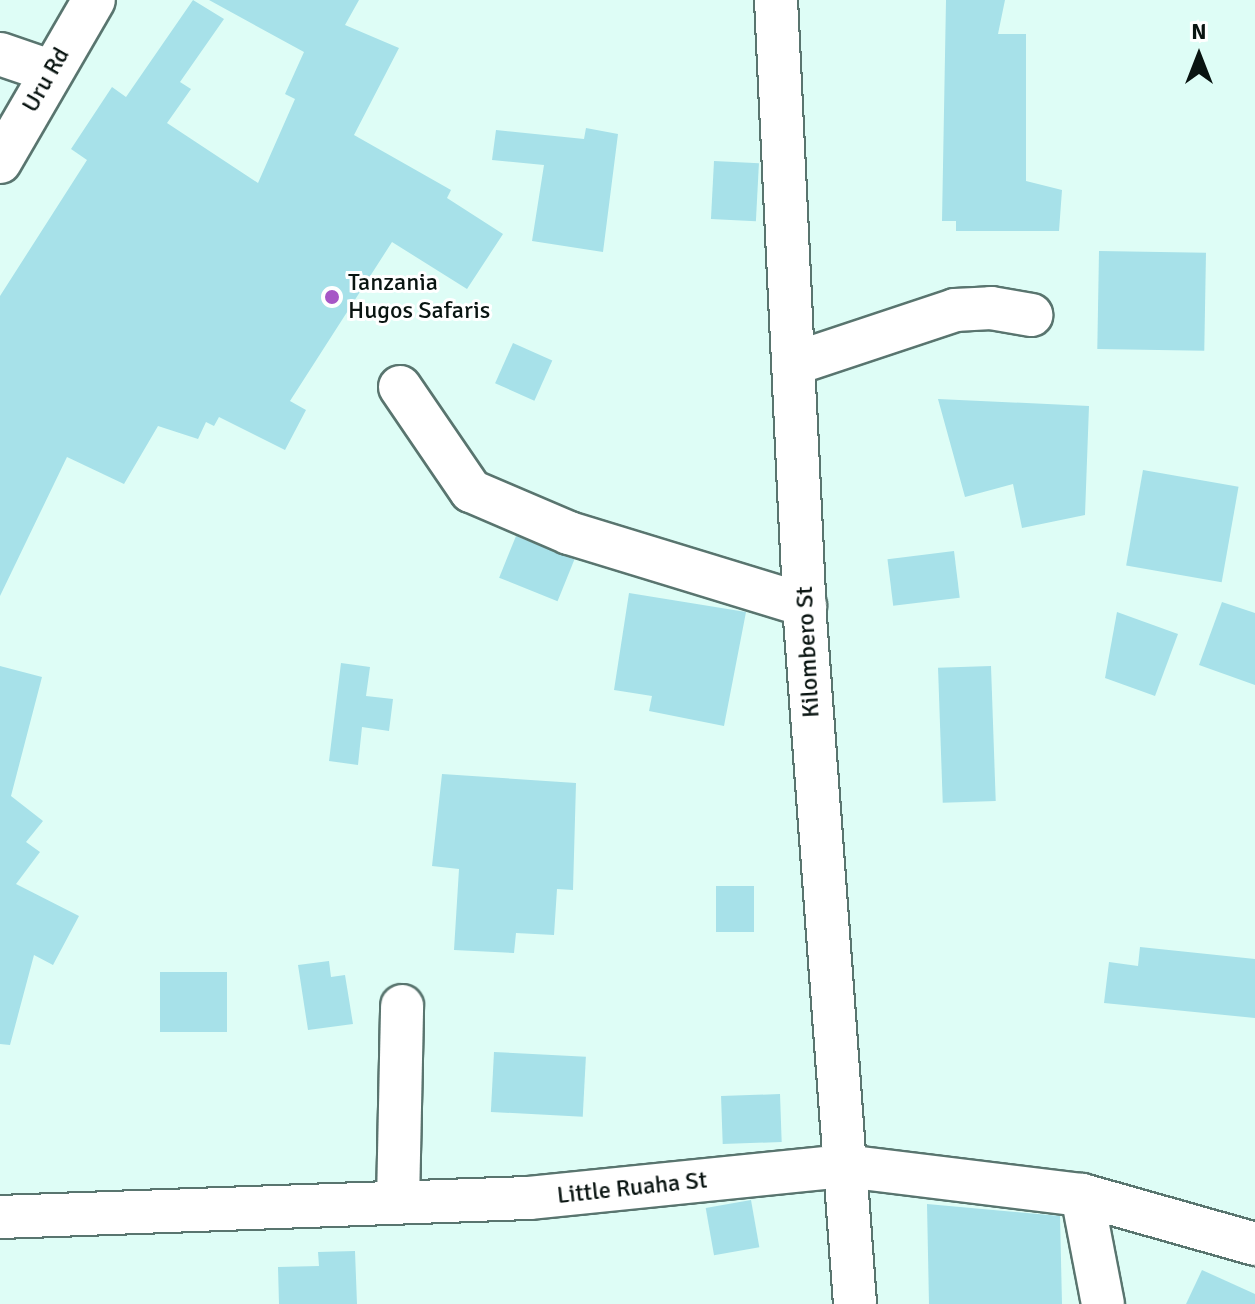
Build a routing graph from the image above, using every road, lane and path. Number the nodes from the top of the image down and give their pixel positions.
1 (94, 0) edge
2 (776, 0) edge
3 (0, 54) edge
4 (50, 71) junction
5 (0, 162) edge
6 (1031, 315) dead end
7 (796, 363) junction
8 (400, 387) dead end
9 (805, 605) junction
10 (402, 1006) dead end
11 (845, 1166) junction
12 (1082, 1195) junction
13 (398, 1202) junction
14 (0, 1217) edge
15 (1255, 1244) edge
16 (855, 1304) edge
17 (1103, 1304) edge

1 - 4 street, Uru Rd
2 - 7 street, Kilombero St
3 - 4 street
4 - 5 street, Uru Rd
6 - 7 street
7 - 9 street, Kilombero St
8 - 9 street
9 - 11 street, Kilombero St
10 - 13 street
11 - 12 street, Little Ruaha St
11 - 13 street, Little Ruaha St
11 - 16 street, Kilombero St
12 - 15 street, Little Ruaha St
12 - 17 street
13 - 14 street, Little Ruaha St

